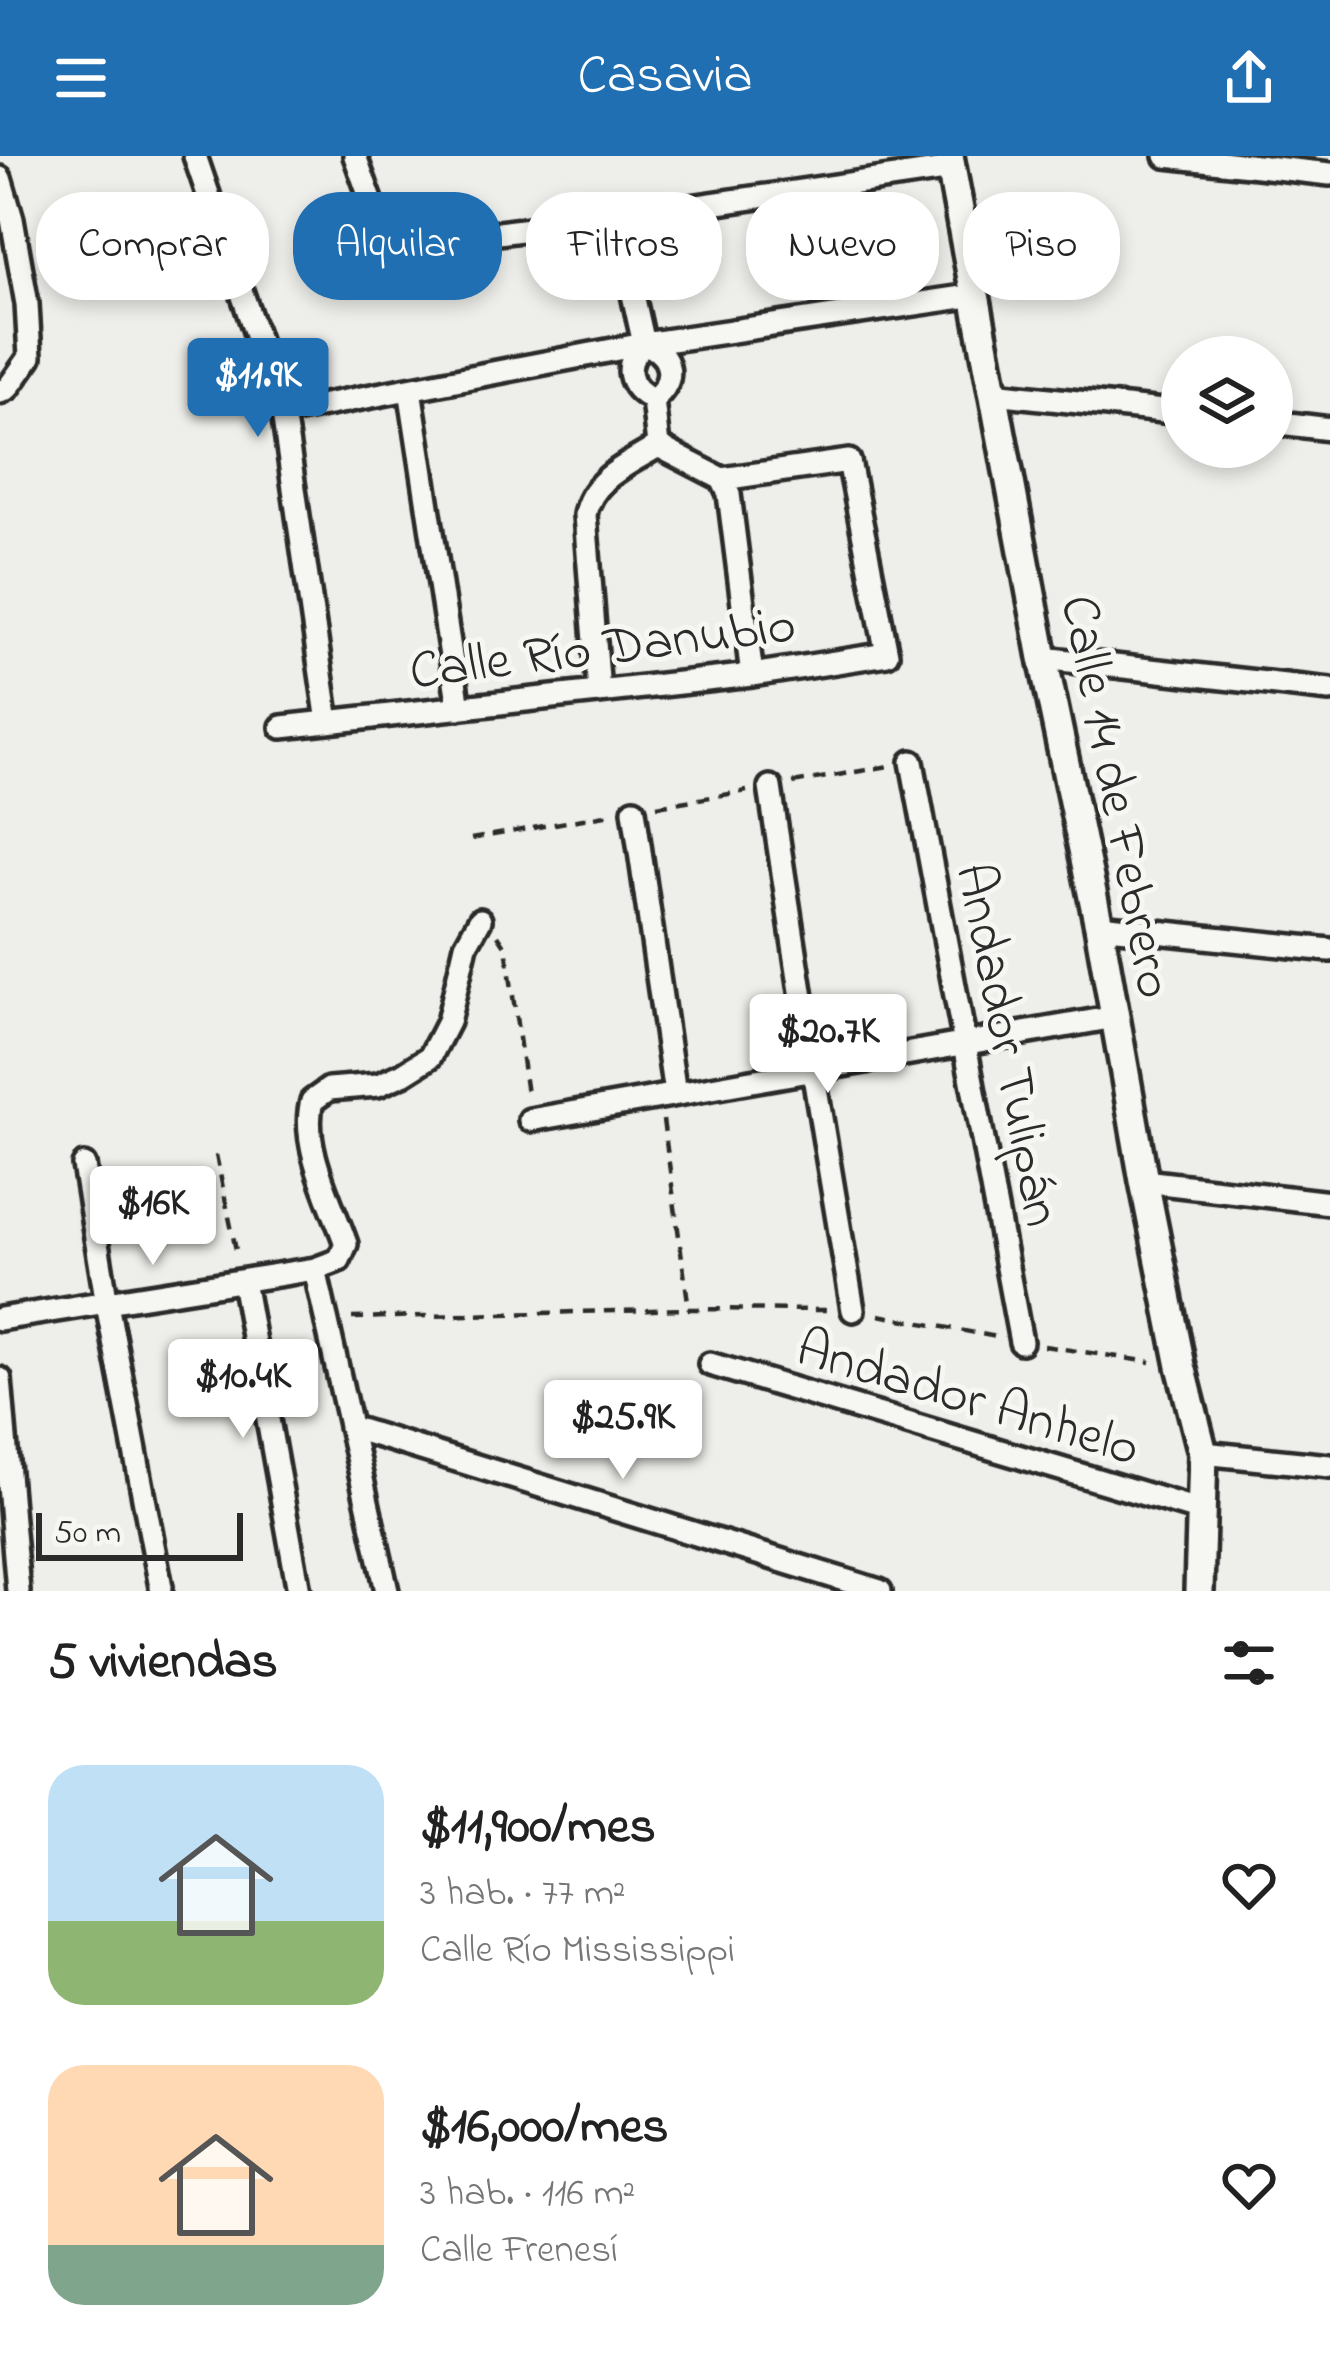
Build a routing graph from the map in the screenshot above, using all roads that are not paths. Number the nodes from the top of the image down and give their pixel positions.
1 (195, 156) edge
2 (355, 156) edge
3 (1166, 156) edge
4 (950, 162) edge
5 (1330, 174) edge
6 (0, 178) edge
7 (722, 200) edge
8 (963, 228) edge
9 (526, 229) edge
10 (963, 297) edge
11 (634, 300) edge
12 (977, 300) edge
13 (644, 344) junction
14 (410, 388) junction
15 (0, 392) edge
16 (994, 393) junction
17 (653, 399) junction
18 (1161, 411) edge
19 (283, 413) junction
20 (1293, 424) edge
21 (1330, 428) edge
22 (658, 446) junction
23 (722, 479) junction
24 (1043, 658) junction
25 (752, 675) junction
26 (1330, 690) edge
27 (599, 692) junction
28 (459, 708) junction
29 (328, 722) junction
30 (282, 727) dead end
31 (912, 762) road end
32 (770, 787) road end
33 (634, 810) road end
34 (480, 920) road end
35 (1099, 926) junction
36 (1330, 950) edge
37 (1115, 1017) junction
38 (964, 1043) junction
39 (813, 1070) junction
40 (667, 1096) junction
41 (530, 1120) road end
42 (84, 1165) dead end
43 (1144, 1181) junction
44 (1330, 1203) edge
45 (315, 1269) junction
46 (243, 1281) junction
47 (107, 1304) junction
48 (853, 1310) road end
49 (0, 1319) edge
50 (1022, 1342) road end
51 (710, 1364) dead end
52 (0, 1379) edge
53 (350, 1426) junction
54 (1203, 1453) junction
55 (1330, 1466) edge
56 (1202, 1511) junction
57 (160, 1587) dead end
58 (18, 1591) edge
59 (299, 1591) edge
60 (387, 1591) edge
61 (880, 1591) edge
62 (1199, 1591) edge

1 - 19 street
2 - 9 street
3 - 5 street
4 - 7 street
4 - 8 street, Calle 14 de Febrero
6 - 15 street
10 - 13 street
11 - 13 street
12 - 16 street, Calle 14 de Febrero
13 - 14 street
13 - 17 street
13 - 17 street
14 - 19 street
14 - 28 street
16 - 18 street
16 - 24 street, Calle 14 de Febrero
17 - 22 street
19 - 29 street
20 - 21 street
22 - 23 street
22 - 27 street
23 - 25 street
23 - 25 street, Calle Río Danubio
24 - 26 street
24 - 35 street, Calle 14 de Febrero
25 - 27 street, Calle Río Danubio
27 - 28 street, Calle Río Danubio
28 - 29 street, Calle Río Danubio
29 - 30 street, Calle Río Danubio
31 - 38 street, Andador Tulipán
32 - 39 street
33 - 40 street
34 - 45 street
35 - 36 street
35 - 37 street, Calle 14 de Febrero
37 - 38 street
37 - 43 street, Calle 14 de Febrero
38 - 39 street
38 - 50 street, Andador Tulipán
39 - 40 street
39 - 48 street
40 - 41 street
42 - 47 street
43 - 44 street
43 - 54 street, Calle 14 de Febrero
45 - 46 street
45 - 53 street
46 - 47 street
46 - 59 street
47 - 49 street
47 - 57 street
51 - 56 street, Andador Anhelo
52 - 58 street
53 - 60 street
53 - 61 street
54 - 55 street
54 - 56 street, Calle 14 de Febrero
56 - 62 street, Calle 14 de Febrero

